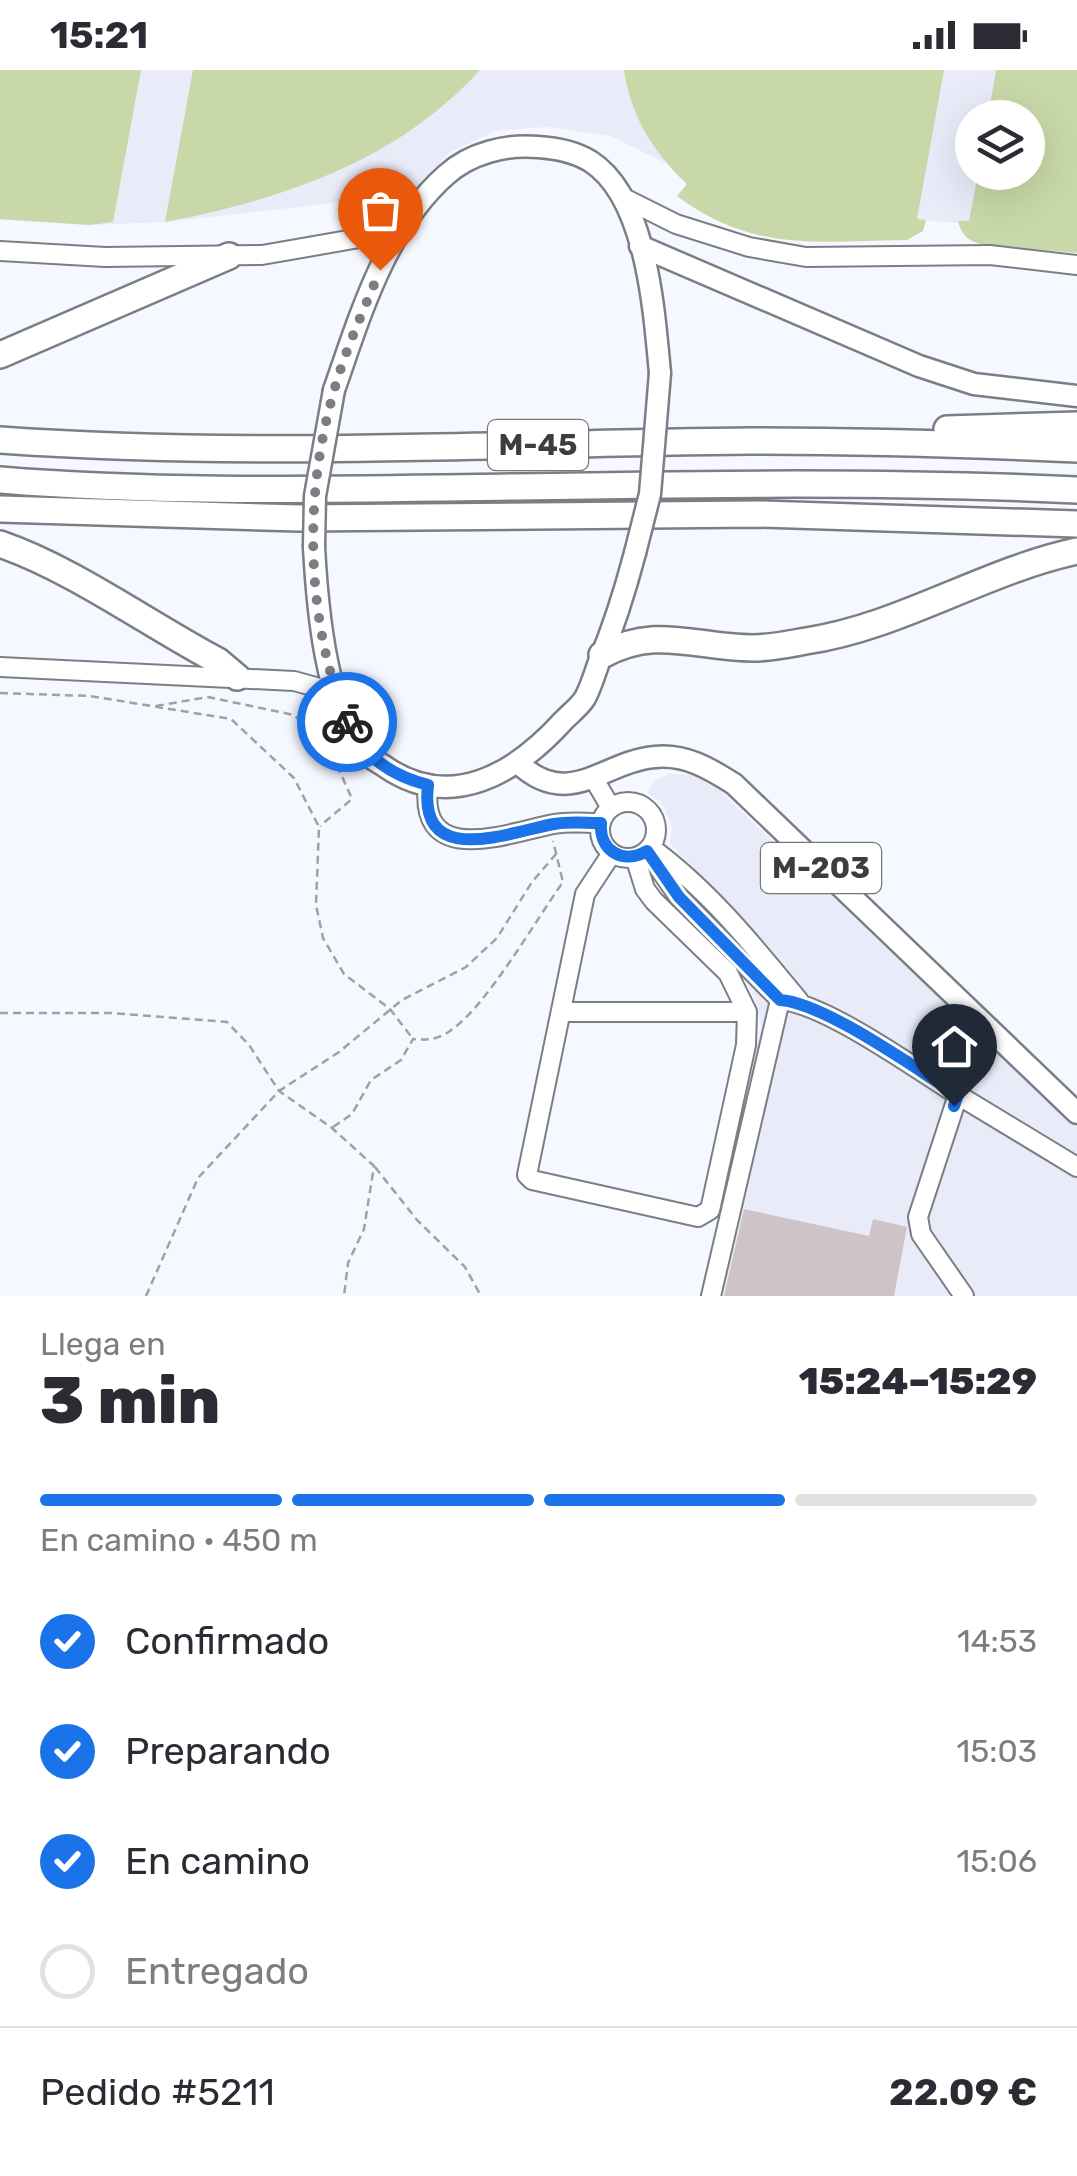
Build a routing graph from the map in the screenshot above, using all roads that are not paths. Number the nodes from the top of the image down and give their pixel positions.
1 (624, 198) junction
2 (400, 231) junction
3 (640, 246) junction
4 (0, 251) edge
5 (230, 256) junction
6 (1077, 265) edge
7 (0, 355) edge
8 (1077, 396) edge
9 (1077, 425) edge
10 (0, 440) edge
11 (753, 441) junction
12 (1077, 449) edge
13 (0, 480) edge
14 (964, 486) junction
15 (1077, 490) edge
16 (1077, 504) edge
17 (0, 509) edge
18 (1077, 524) edge
19 (0, 544) edge
20 (1077, 552) edge
21 (602, 655) junction
22 (0, 667) edge
23 (237, 677) junction
24 (338, 700) junction
25 (518, 763) junction
26 (594, 780) junction
27 (428, 785) junction
28 (606, 816) junction
29 (644, 852) junction
30 (612, 853) junction
31 (789, 1001) junction
32 (560, 1012) junction
33 (747, 1012) junction
34 (958, 1095) junction
35 (1077, 1113) edge
36 (1077, 1167) edge
37 (711, 1296) edge
38 (964, 1296) edge

1 - 2 main road
1 - 3 main road
1 - 6 street
2 - 5 street
2 - 24 main road, bridge
3 - 8 main road
3 - 21 main road, bridge
4 - 5 street
5 - 7 highway
9 - 11 highway
10 - 11 highway, M-45
11 - 12 highway, M-45
13 - 14 highway, M-45
14 - 15 highway, M-45
14 - 16 highway
17 - 18 highway
19 - 23 highway
20 - 21 highway
21 - 25 main road
22 - 23 street
23 - 24 street
24 - 27 main road
25 - 26 main road, M-203
25 - 27 main road
26 - 28 street
26 - 35 main road, M-203
27 - 28 street
28 - 29 street
28 - 30 street
29 - 30 street
29 - 31 street
29 - 33 street
30 - 32 street
31 - 34 street
31 - 37 street
32 - 33 street
32 - 33 street
34 - 36 street
34 - 38 street

